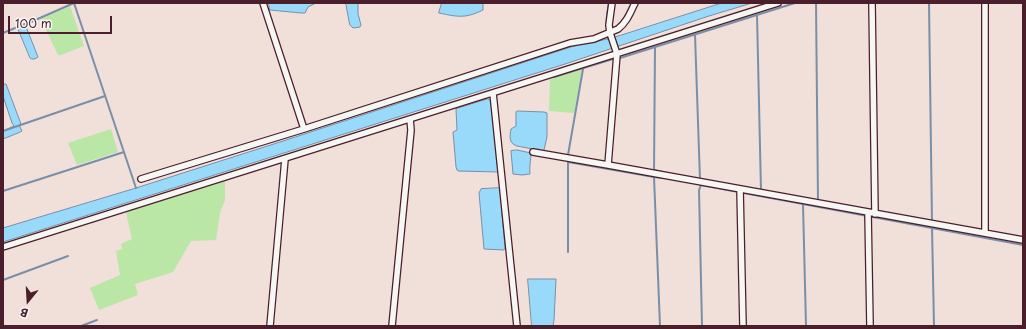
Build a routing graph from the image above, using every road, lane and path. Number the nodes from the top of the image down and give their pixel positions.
1 (263, 3) edge
2 (612, 3) edge
3 (635, 3) edge
4 (778, 3) edge
5 (872, 3) edge
6 (985, 3) edge
7 (610, 34) junction
8 (616, 51) junction
9 (493, 93) junction
10 (410, 119) junction
11 (304, 129) junction
12 (533, 152) dead end
13 (285, 159) junction
14 (608, 165) junction
15 (141, 179) dead end
16 (740, 189) junction
17 (868, 212) junction
18 (875, 214) junction
19 (985, 233) junction
20 (1023, 240) edge
21 (3, 247) edge
22 (270, 326) edge
23 (392, 326) edge
24 (517, 326) edge
25 (743, 326) edge
26 (870, 326) edge

1 - 11 street
2 - 7 street
3 - 7 street
4 - 8 street
5 - 18 street
6 - 19 street
7 - 8 street
7 - 11 street
8 - 9 street
8 - 14 street
9 - 10 street
9 - 24 street
10 - 13 street
10 - 23 street
11 - 15 street
12 - 14 street
13 - 21 street
13 - 22 street
14 - 16 street
16 - 17 street
16 - 25 street
17 - 18 street
17 - 26 street
18 - 19 street
19 - 20 street

